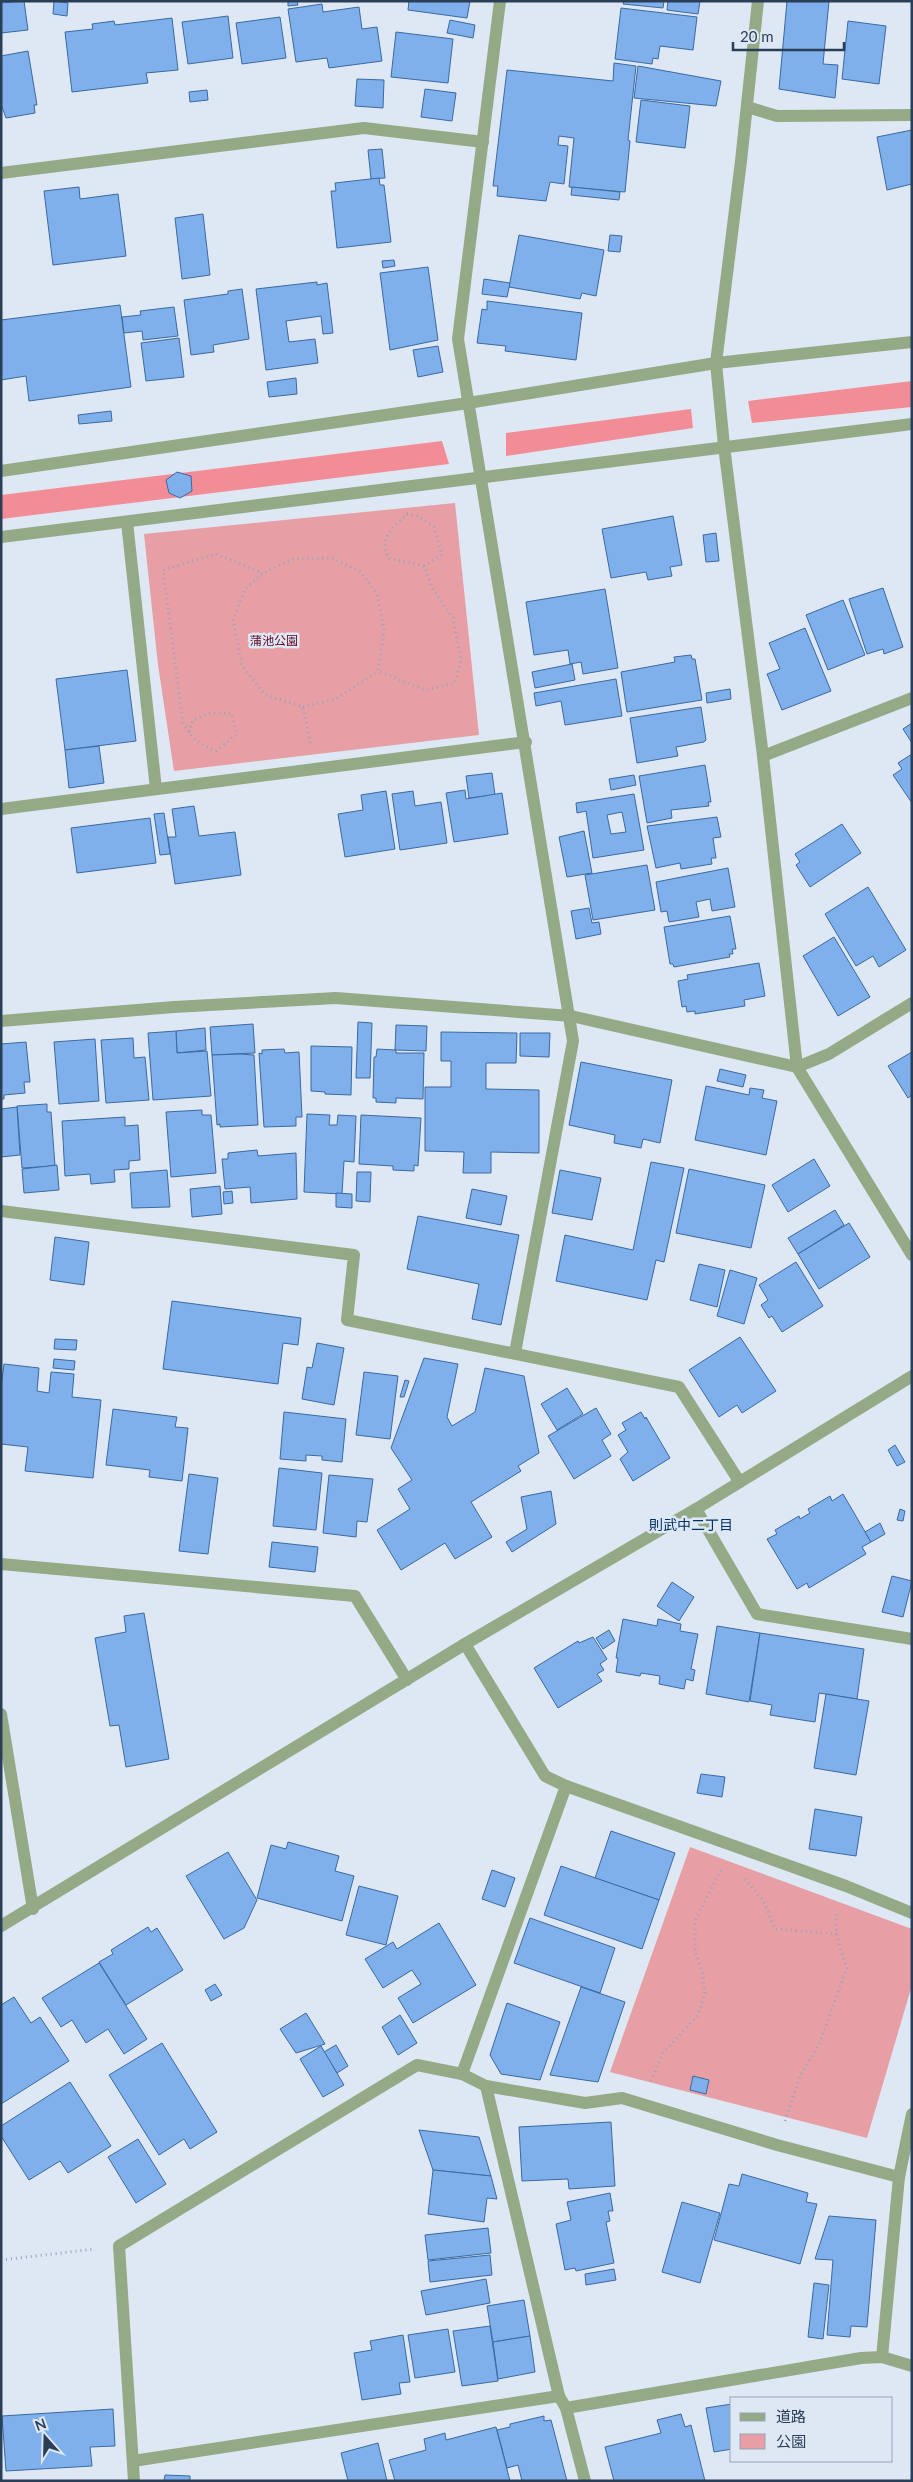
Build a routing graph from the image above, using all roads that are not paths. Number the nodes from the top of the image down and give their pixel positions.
1 (500, 1) edge
2 (758, 1) edge
3 (747, 107) junction
4 (912, 115) edge
5 (483, 142) junction
6 (1, 173) edge
7 (912, 342) edge
8 (716, 363) junction
9 (468, 404) junction
10 (912, 424) edge
11 (724, 446) junction
12 (1, 471) edge
13 (482, 478) junction
14 (127, 522) junction
15 (1, 537) edge
16 (912, 698) edge
17 (526, 742) junction
18 (763, 756) junction
19 (156, 789) junction
20 (1, 809) edge
21 (912, 1004) edge
22 (571, 1016) junction
23 (1, 1021) edge
24 (797, 1067) junction
25 (1, 1211) edge
26 (912, 1255) edge
27 (515, 1353) junction
28 (912, 1376) edge
29 (739, 1481) junction
30 (696, 1509) junction
31 (1, 1564) edge
32 (912, 1639) edge
33 (465, 1644) junction
34 (407, 1680) junction
35 (1, 1714) edge
36 (566, 1786) junction
37 (32, 1909) junction
38 (912, 1913) edge
39 (1, 1926) edge
40 (462, 2074) junction
41 (486, 2086) junction
42 (912, 2114) edge
43 (899, 2176) junction
44 (882, 2357) junction
45 (912, 2366) edge
46 (560, 2396) junction
47 (566, 2408) junction
48 (133, 2461) junction
49 (134, 2481) edge
50 (585, 2481) edge

1 - 5 street
2 - 3 street
3 - 4 street
3 - 8 street
5 - 6 street
5 - 9 street
7 - 8 street
8 - 9 street
8 - 11 street
9 - 12 street
9 - 13 street
10 - 11 street
11 - 13 street
11 - 18 street
13 - 14 street
13 - 17 street
14 - 15 street
14 - 19 street
16 - 18 street
17 - 19 street
17 - 22 street
18 - 24 street
19 - 20 street
21 - 24 street
22 - 23 street
22 - 24 street
22 - 27 street
24 - 26 street
25 - 27 street
27 - 29 street
28 - 29 street
29 - 30 street
30 - 32 street
30 - 33 street
31 - 34 street
33 - 34 street
33 - 36 street
34 - 37 street
35 - 37 street
36 - 38 street
36 - 40 street
37 - 39 street
40 - 41 street
40 - 48 street
41 - 43 street
41 - 46 street
42 - 43 street
43 - 44 street
44 - 45 street
44 - 47 street
46 - 47 street
46 - 48 street
47 - 50 street
48 - 49 street

